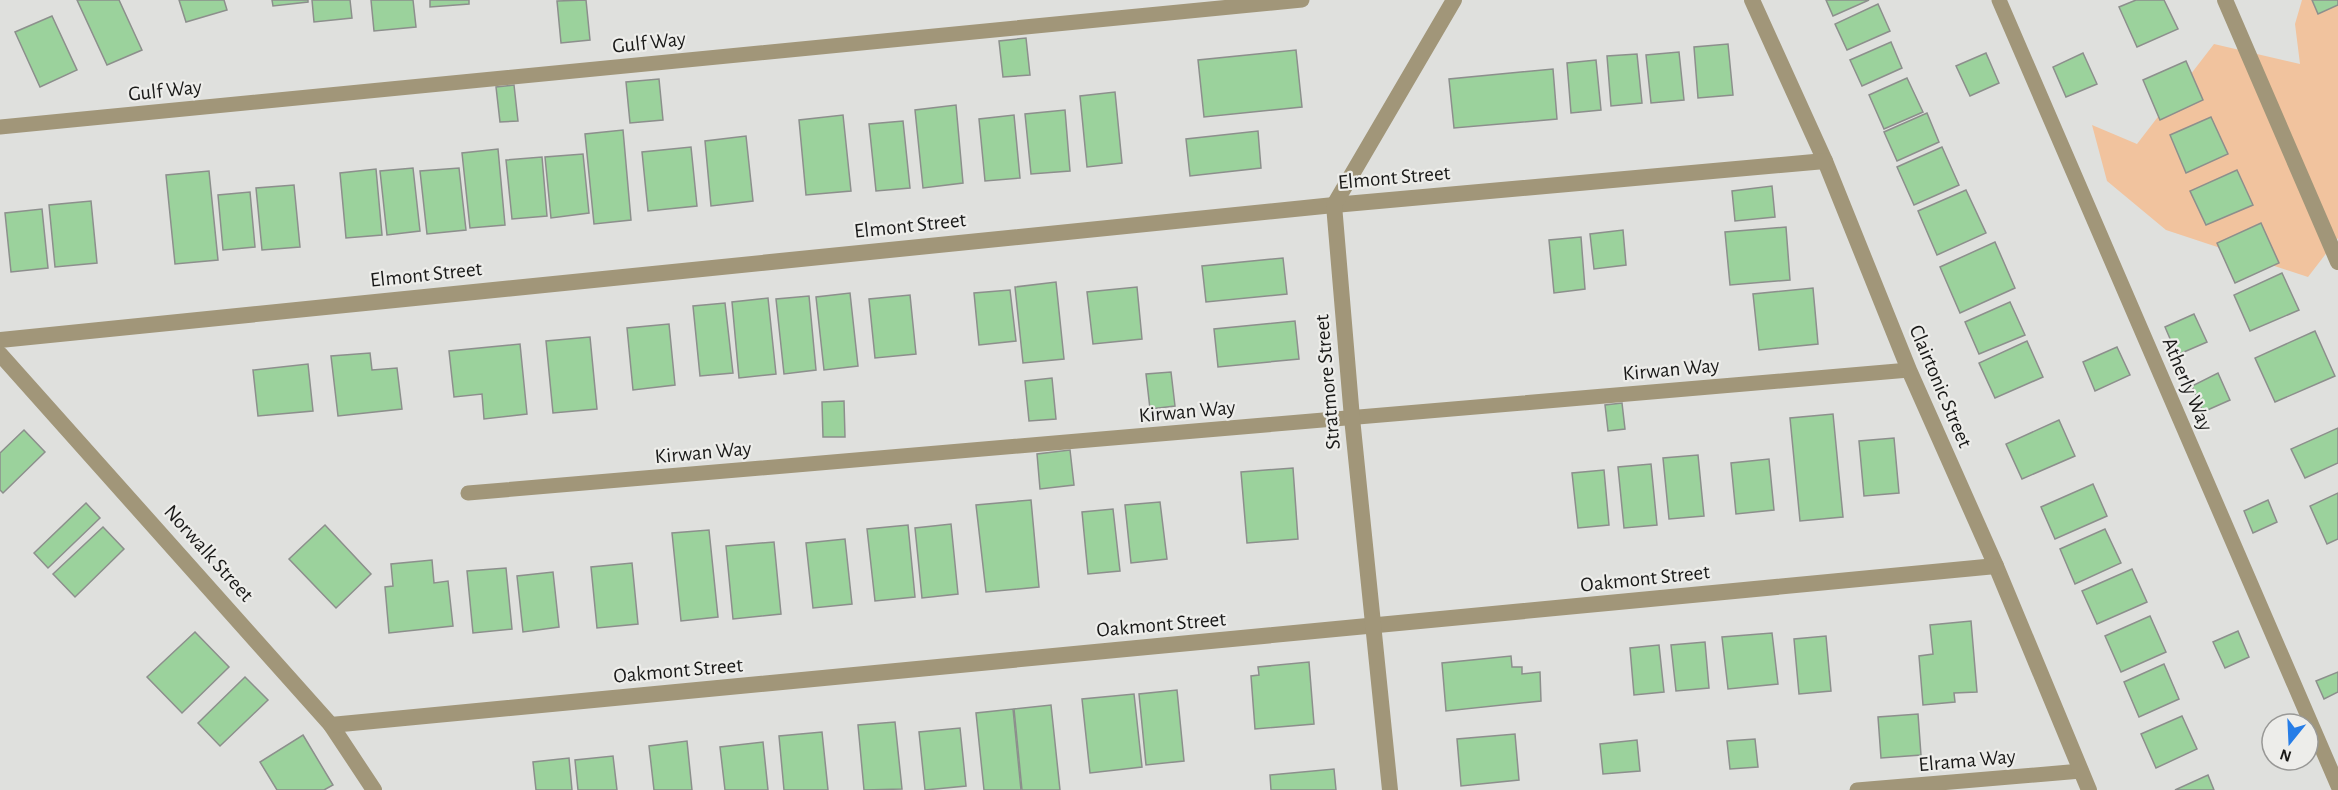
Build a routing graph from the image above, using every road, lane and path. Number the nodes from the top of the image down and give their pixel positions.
1 (1302, 0) edge
2 (1454, 0) edge
3 (1752, 0) edge
4 (1999, 0) edge
5 (2225, 0) edge
6 (0, 127) edge
7 (1825, 161) junction
8 (1334, 205) junction
9 (2338, 262) edge
10 (0, 340) edge
11 (0, 354) edge
12 (1909, 370) junction
13 (1352, 417) junction
14 (468, 493) dead end
15 (1996, 566) junction
16 (1374, 627) junction
17 (331, 725) junction
18 (2081, 771) junction
19 (2338, 786) edge
20 (374, 790) edge
21 (1390, 790) edge
22 (1857, 790) edge
23 (2090, 790) edge

1 - 6 lane, Gulf Way
2 - 8 street
3 - 7 street, Clairtonic Street
4 - 19 lane, Atherly Way
5 - 9 street
7 - 8 street, Elmont Street
7 - 12 street, Clairtonic Street
8 - 10 street, Elmont Street
8 - 13 street, Stratmore Street
11 - 17 street, Norwalk Street
12 - 13 lane, Kirwan Way
12 - 15 street, Clairtonic Street
13 - 14 lane, Kirwan Way
13 - 16 street, Stratmore Street
15 - 16 street, Oakmont Street
15 - 18 street, Clairtonic Street
16 - 17 street, Oakmont Street
16 - 21 street, Stratmore Street
17 - 20 street, Norwalk Street
18 - 22 lane, Elrama Way
18 - 23 street, Clairtonic Street

